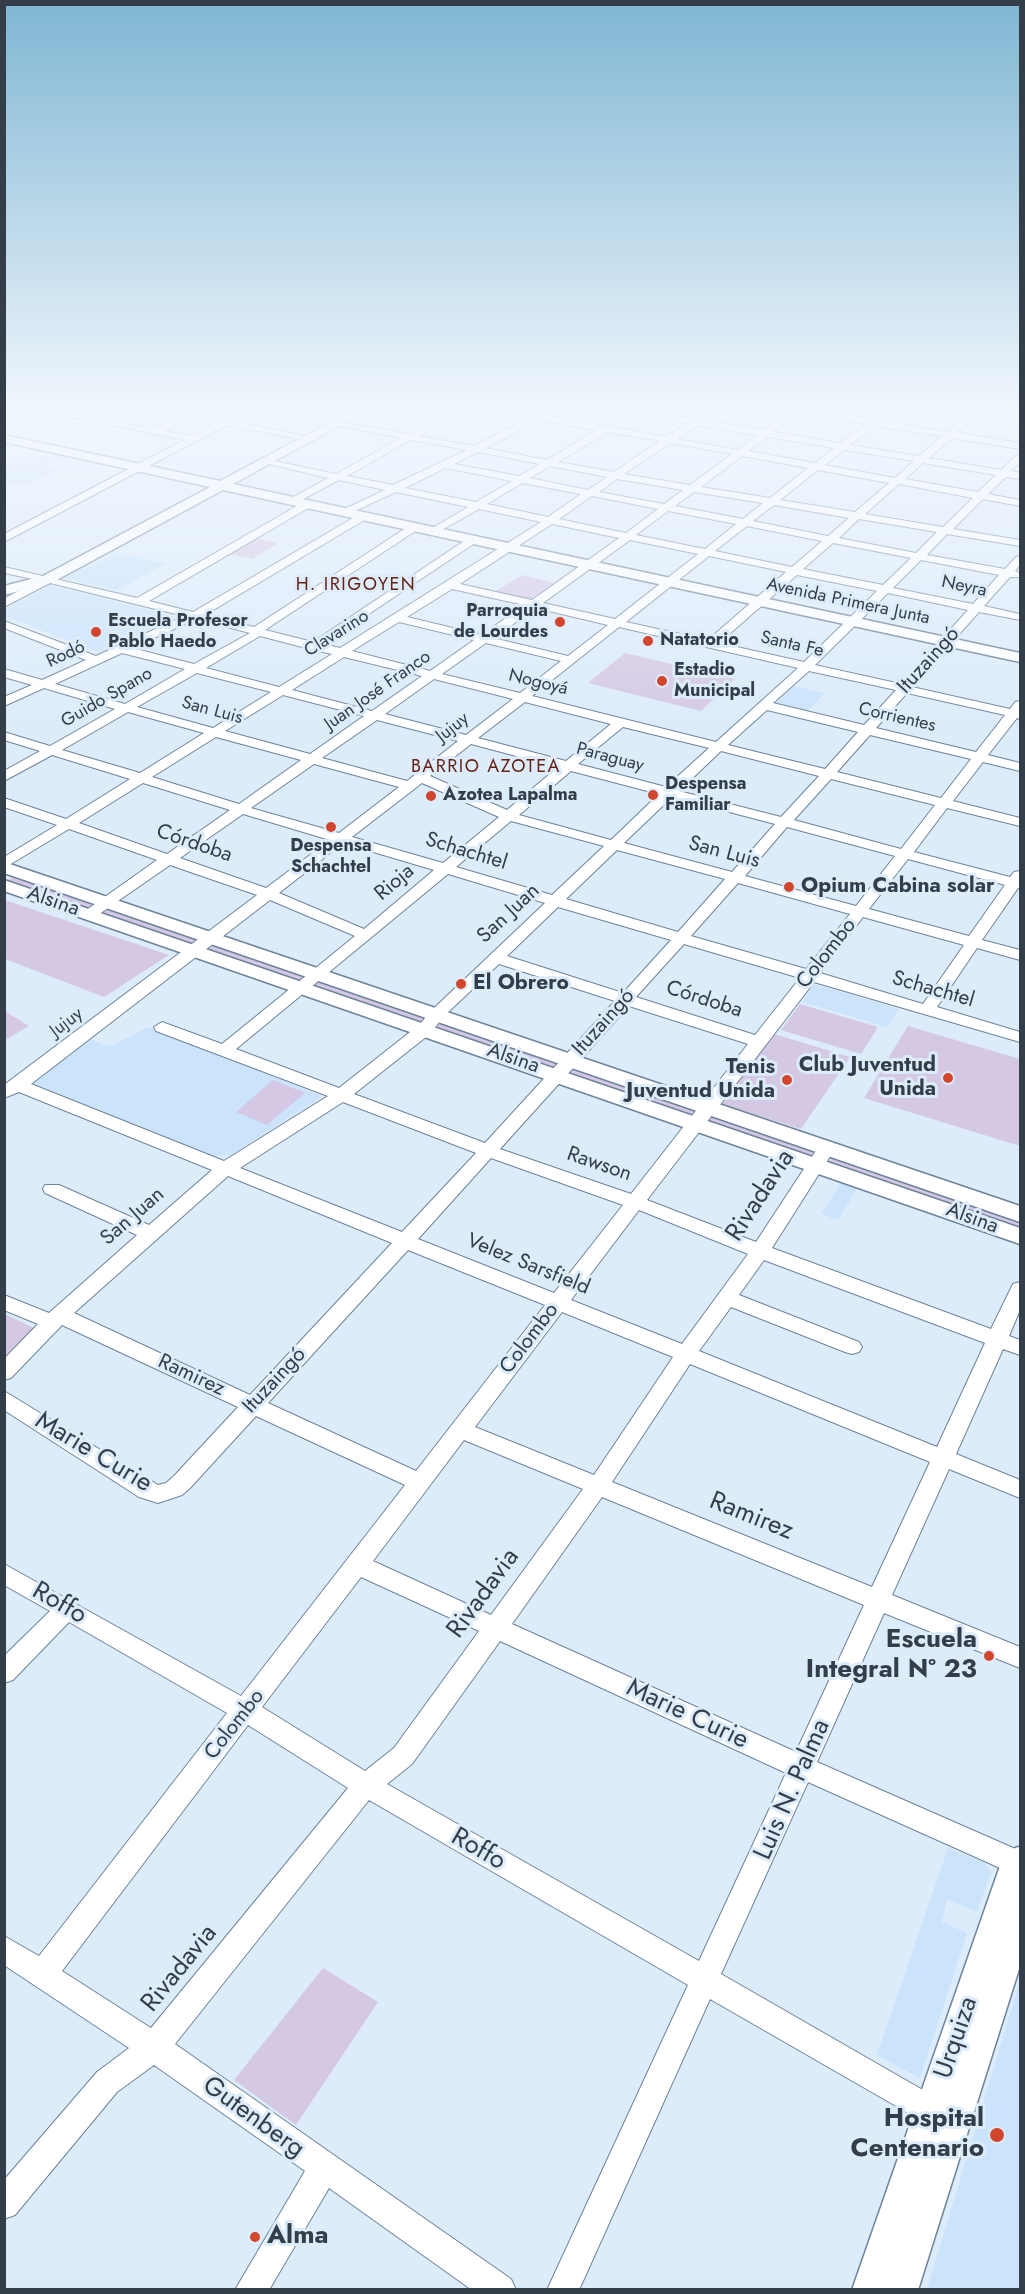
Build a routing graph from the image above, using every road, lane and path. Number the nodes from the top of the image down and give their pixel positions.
1 (50, 515) edge
2 (167, 515) edge
3 (289, 515) edge
4 (353, 515) edge
5 (462, 515) edge
6 (521, 515) edge
7 (559, 515) edge
8 (658, 515) edge
9 (710, 515) edge
10 (755, 515) edge
11 (845, 515) edge
12 (960, 515) edge
13 (362, 517) junction
14 (856, 517) junction
15 (550, 521) junction
16 (746, 522) junction
17 (4, 527) edge
18 (413, 528) junction
19 (944, 531) junction
20 (18, 532) junction
21 (433, 532) junction
22 (629, 537) junction
23 (4, 539) edge
24 (831, 539) junction
25 (471, 541) junction
26 (1020, 543) edge
27 (508, 549) junction
28 (707, 553) junction
29 (918, 556) junction
30 (1020, 559) edge
31 (588, 566) junction
32 (4, 570) edge
33 (795, 571) junction
34 (1014, 575) edge
35 (48, 579) junction
36 (669, 583) junction
37 (450, 585) junction
38 (885, 589) junction
39 (4, 591) edge
40 (138, 602) junction
41 (758, 603) junction
42 (4, 604) edge
43 (534, 604) junction
44 (977, 608) junction
45 (194, 616) junction
46 (1020, 617) edge
47 (397, 618) junction
48 (618, 623) junction
49 (850, 623) junction
50 (4, 624) edge
51 (258, 632) junction
52 (484, 639) junction
53 (945, 643) junction
54 (711, 644) junction
55 (314, 646) junction
56 (121, 649) junction
57 (342, 653) junction
58 (96, 660) junction
59 (570, 660) junction
60 (1020, 660) edge
61 (806, 667) junction
62 (196, 669) junction
63 (4, 673) edge
64 (432, 675) junction
65 (43, 684) junction
66 (904, 689) junction
67 (281, 691) junction
68 (522, 698) junction
69 (4, 702) edge
70 (764, 705) junction
71 (126, 708) junction
72 (1018, 711) edge
73 (374, 716) junction
74 (621, 722) junction
75 (867, 730) junction
76 (215, 732) junction
77 (4, 736) edge
78 (469, 740) junction
79 (719, 747) junction
80 (52, 751) junction
81 (981, 757) junction
82 (314, 758) junction
83 (568, 766) junction
84 (1020, 767) edge
85 (828, 774) junction
86 (4, 777) edge
87 (142, 778) junction
88 (416, 782) junction
89 (669, 792) junction
90 (4, 802) edge
91 (944, 803) junction
92 (241, 809) junction
93 (508, 816) junction
94 (784, 822) junction
95 (1020, 822) edge
96 (69, 824) junction
97 (343, 838) junction
98 (615, 845) junction
99 (905, 854) junction
100 (169, 859) junction
101 (4, 866) edge
102 (446, 868) junction
103 (735, 878) junction
104 (1018, 880) edge
105 (4, 885) edge
106 (269, 894) junction
107 (557, 901) junction
108 (99, 908) junction
109 (860, 911) junction
110 (366, 935) junction
111 (212, 938) junction
112 (681, 938) junction
113 (973, 942) junction
114 (195, 950) junction
115 (1020, 955) edge
116 (497, 958) junction
117 (811, 975) junction
118 (310, 981) junction
119 (626, 999) junction
120 (927, 1010) junction
121 (431, 1022) junction
122 (162, 1027) dead end
123 (1020, 1037) edge
124 (759, 1042) junction
125 (223, 1051) junction
126 (565, 1067) junction
127 (11, 1089) edge
128 (342, 1095) junction
129 (702, 1114) junction
130 (488, 1151) junction
131 (821, 1155) junction
132 (225, 1169) junction
133 (51, 1189) dead end
134 (635, 1202) junction
135 (1020, 1214) edge
136 (151, 1234) junction
137 (1020, 1236) edge
138 (405, 1241) junction
139 (760, 1251) junction
140 (1020, 1289) edge
141 (726, 1297) junction
142 (4, 1302) edge
143 (558, 1303) junction
144 (55, 1318) junction
145 (996, 1340) junction
146 (852, 1347) dead end
147 (1020, 1348) edge
148 (686, 1354) junction
149 (4, 1373) edge
150 (4, 1399) edge
151 (253, 1406) junction
152 (461, 1430) junction
153 (943, 1457) junction
154 (182, 1482) joint
155 (421, 1483) junction
156 (598, 1486) junction
157 (1020, 1488) edge
158 (358, 1565) junction
159 (4, 1573) edge
160 (879, 1600) junction
161 (67, 1609) junction
162 (496, 1627) junction
163 (1020, 1658) edge
164 (4, 1673) edge
165 (246, 1711) junction
166 (803, 1768) junction
167 (366, 1785) junction
168 (1020, 1860) edge
169 (1020, 1914) edge
170 (4, 1949) edge
171 (42, 1974) junction
172 (705, 1981) junction
173 (154, 2047) junction
174 (943, 2117) junction
175 (324, 2168) junction
176 (4, 2204) edge
177 (251, 2289) edge
178 (500, 2289) edge
179 (563, 2289) edge
180 (872, 2289) edge
181 (898, 2289) edge

1 - 20 street
2 - 35 main road
3 - 40 street
4 - 13 main road, Avenida Primera Junta
5 - 21 street
6 - 15 street, Neyra
7 - 15 street, Clavarino
8 - 22 street, Juan José Franco
9 - 16 street
10 - 16 street, Jujuy
11 - 14 street
12 - 19 street, San Juan
13 - 18 main road, Avenida Primera Junta
13 - 45 street, Rodó
14 - 19 street
14 - 24 street
15 - 22 street, Neyra
15 - 27 street, Clavarino
16 - 24 street
16 - 28 street, Jujuy
17 - 20 street
18 - 21 main road, Avenida Primera Junta
18 - 51 street, Guido Spano
19 - 26 street
19 - 29 street, San Juan
20 - 23 street
21 - 25 main road, Avenida Primera Junta
22 - 28 street, Neyra
22 - 31 street, Juan José Franco
24 - 29 street
24 - 33 street
25 - 27 main road, Avenida Primera Junta
25 - 55 street
27 - 31 main road, Avenida Primera Junta
27 - 37 street, Clavarino
28 - 33 street, Neyra
28 - 36 street, Jujuy
29 - 34 street
29 - 38 street, San Juan
30 - 34 street, Ituzaingó
31 - 36 main road, Avenida Primera Junta
31 - 43 street, Juan José Franco
32 - 35 street, Nogoyá
33 - 38 street, Neyra
33 - 41 street
34 - 44 street, Ituzaingó
35 - 39 main road
35 - 40 street, Nogoyá
35 - 42 street
36 - 41 main road, Avenida Primera Junta
36 - 48 street, Jujuy
37 - 43 street, Santa Fe
37 - 47 street, Clavarino
38 - 44 street, Neyra
38 - 49 street, San Juan
40 - 45 street, Nogoyá
41 - 49 main road, Avenida Primera Junta
41 - 54 street
43 - 48 street, Santa Fe
43 - 52 street, Juan José Franco
44 - 46 street, Neyra
44 - 53 street, Ituzaingó
45 - 51 street, Nogoyá
45 - 56 street, Rodó
47 - 52 street
47 - 57 street, Clavarino
48 - 54 street, Santa Fe
48 - 59 street, Jujuy
49 - 53 main road, Avenida Primera Junta
49 - 61 street, San Juan
50 - 58 street
51 - 55 street, Nogoyá
51 - 62 street, Guido Spano
52 - 59 street
52 - 64 street, Juan José Franco
53 - 60 main road, Avenida Primera Junta
53 - 66 street, Ituzaingó
54 - 61 street, Santa Fe
55 - 57 street, Nogoyá
56 - 58 street, Rodó
56 - 62 street, Paraguay
57 - 64 street, Nogoyá
57 - 67 street, Clavarino
58 - 65 street, Rodó
59 - 68 street, Jujuy
61 - 66 street, Santa Fe
61 - 70 street, San Juan
62 - 67 street, Paraguay
62 - 71 street, Guido Spano
63 - 65 street, San Luis
64 - 68 street, Nogoyá
64 - 73 street, Juan José Franco
65 - 69 street, Rodó
65 - 71 street, San Luis
66 - 72 street, Santa Fe
66 - 75 street, Ituzaingó
67 - 73 street, Paraguay
67 - 76 street, Clavarino
68 - 74 street, Nogoyá
68 - 78 street, Jujuy
70 - 75 street, Corrientes
70 - 79 street, San Juan
71 - 76 street, San Luis
71 - 80 street, Guido Spano
72 - 81 street, Colombo
73 - 78 street, Paraguay
73 - 82 street, Juan José Franco
74 - 79 street, Nogoyá
74 - 83 street, Rioja
75 - 81 street, Corrientes
75 - 85 street, Ituzaingó
76 - 82 street, San Luis
76 - 87 street, Clavarino
77 - 80 street, Schachtel
78 - 83 street, Paraguay
78 - 88 street, Jujuy
79 - 85 street, Nogoyá
79 - 89 street, San Juan
80 - 86 street, Guido Spano
80 - 87 street, Schachtel
81 - 84 street, Corrientes
81 - 91 street, Colombo
82 - 88 street, San Luis
82 - 92 street, Juan José Franco
83 - 89 street, Paraguay
83 - 93 street, Rioja
85 - 91 street, Nogoyá
85 - 94 street, Ituzaingó
87 - 92 street, Schachtel
87 - 96 street, Clavarino
88 - 93 street, San Luis
88 - 97 street, Jujuy
89 - 94 street, Paraguay
89 - 98 street, San Juan
90 - 96 street, Córdoba
91 - 95 street, Nogoyá
91 - 99 street, Colombo
92 - 97 street, Schachtel
92 - 100 street, Juan José Franco
93 - 98 street, San Luis
93 - 102 street, Rioja
94 - 99 street, Paraguay
94 - 103 street, Ituzaingó
96 - 100 street, Córdoba
96 - 101 street, Clavarino
97 - 102 street, Schachtel
97 - 106 street, Jujuy
98 - 103 street, San Luis
98 - 107 street, San Juan
99 - 104 street, Paraguay
99 - 109 street, Colombo
100 - 106 street, Córdoba
100 - 108 street, Juan José Franco
101 - 108 main road, Alsina
102 - 107 street, Schachtel
102 - 110 street, Rioja
103 - 109 street, San Luis
103 - 112 street, Ituzaingó
104 - 113 street
105 - 108 main road, Alsina
106 - 110 street, Córdoba
106 - 111 street, Jujuy
107 - 112 street, Schachtel
107 - 116 street, San Juan
108 - 111 main road, Alsina
108 - 114 main road, Alsina
109 - 113 street, San Luis
109 - 117 street, Colombo
110 - 118 street, Rioja
111 - 114 street, Jujuy
111 - 118 main road, Alsina
112 - 117 street, Schachtel
112 - 119 street, Ituzaingó
113 - 115 street, San Luis
113 - 120 street
114 - 118 main road, Alsina
114 - 127 street, Jujuy
116 - 119 street, Córdoba
116 - 121 street, San Juan
117 - 120 street, Schachtel
117 - 124 street, Colombo
118 - 121 main road, Alsina
118 - 125 street, Rioja
119 - 124 street, Córdoba
119 - 126 street, Ituzaingó
120 - 123 street, Schachtel
121 - 126 main road, Alsina
121 - 128 street, San Juan
122 - 125 street, Rawson
124 - 129 street, Colombo
125 - 128 street, Rawson
126 - 129 main road, Alsina
126 - 130 street, Ituzaingó
127 - 132 street, Velez Sarsfield
128 - 130 street, Rawson
128 - 132 street, San Juan
129 - 131 main road, Alsina
129 - 134 street, Colombo
130 - 134 street, Rawson
130 - 138 street, Ituzaingó
131 - 135 main road, Alsina
131 - 137 main road, Alsina
131 - 139 street, Rivadavia
132 - 136 street, San Juan
132 - 138 street, Velez Sarsfield
133 - 136 street
134 - 139 street, Rawson
134 - 143 street, Colombo
136 - 144 street, San Juan
138 - 143 street, Velez Sarsfield
138 - 151 street, Ituzaingó
139 - 141 street, Rivadavia
139 - 145 street, Rawson
140 - 145 street, Luis N. Palma
141 - 146 street
141 - 148 street, Rivadavia
142 - 144 street, Ramirez
143 - 148 street, Velez Sarsfield
143 - 152 street, Colombo
144 - 149 street, San Juan
144 - 151 street, Ramirez
145 - 147 street, Rawson
145 - 153 street, Luis N. Palma
148 - 153 street, Velez Sarsfield
148 - 156 street, Rivadavia
150 - 154 street, Marie Curie
151 - 154 street, Ituzaingó
151 - 155 street, Ramirez
152 - 155 street, Colombo
152 - 156 street, Ramirez
153 - 157 street, Velez Sarsfield
153 - 160 street, Luis N. Palma
155 - 158 street, Colombo
156 - 160 street, Ramirez
156 - 162 street, Rivadavia
158 - 162 street, Marie Curie
158 - 165 street, Colombo
159 - 161 street, Roffo
160 - 163 street, Ramirez
160 - 166 street, Luis N. Palma
161 - 164 street
161 - 165 street, Roffo
162 - 166 street, Marie Curie
162 - 167 street, Rivadavia
165 - 167 street, Roffo
165 - 171 street, Colombo
166 - 168 street, Marie Curie
166 - 172 street, Luis N. Palma
167 - 172 street, Roffo
167 - 173 street, Rivadavia
168 - 174 main road, Urquiza
169 - 174 main road, Urquiza
170 - 171 street, Gutenberg
171 - 173 street, Gutenberg
172 - 174 street, Roffo
172 - 179 street, Luis N. Palma
173 - 175 street, Gutenberg
173 - 176 street, Rivadavia
174 - 180 main road, Urquiza
174 - 181 main road, Urquiza
175 - 177 street
175 - 178 street, Gutenberg

